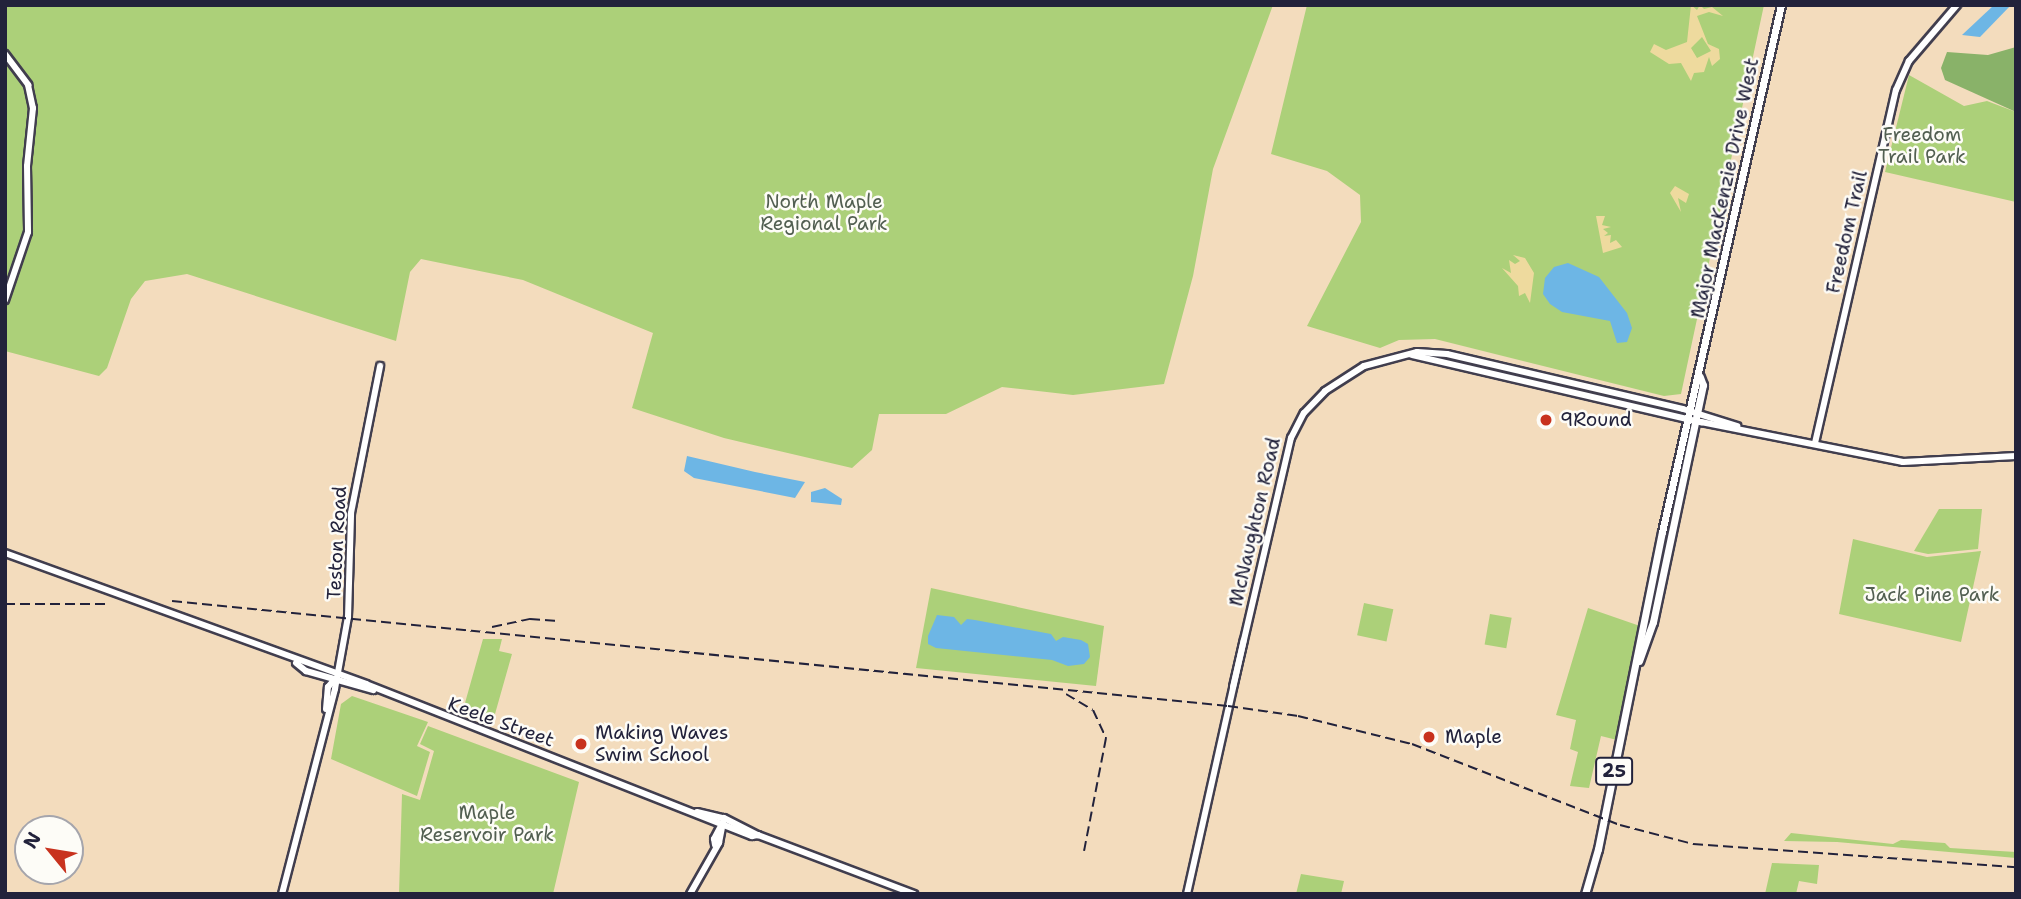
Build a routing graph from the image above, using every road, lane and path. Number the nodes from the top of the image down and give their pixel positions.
1 (1780, 5) edge
2 (1956, 5) edge
3 (5, 54) edge
4 (5, 300) edge
5 (380, 366) dead end
6 (1693, 415) junction
7 (1815, 443) junction
8 (2016, 456) edge
9 (5, 553) edge
10 (335, 676) junction
11 (723, 821) junction
12 (1588, 892) edge
13 (282, 894) edge
14 (690, 894) edge
15 (914, 894) edge
16 (1187, 894) edge

1 - 6 main road, Major MacKenzie Drive West / 25
2 - 7 street, Freedom Trail
3 - 4 street
5 - 10 street, Teston Road
6 - 7 street, McNaughton Road
6 - 12 main road, Major MacKenzie Drive West / 25
6 - 16 street, McNaughton Road
7 - 8 street, McNaughton Road
9 - 10 street, Keele Street
10 - 11 street, Keele Street
10 - 13 street, Teston Road
11 - 14 street
11 - 15 street, Keele Street

